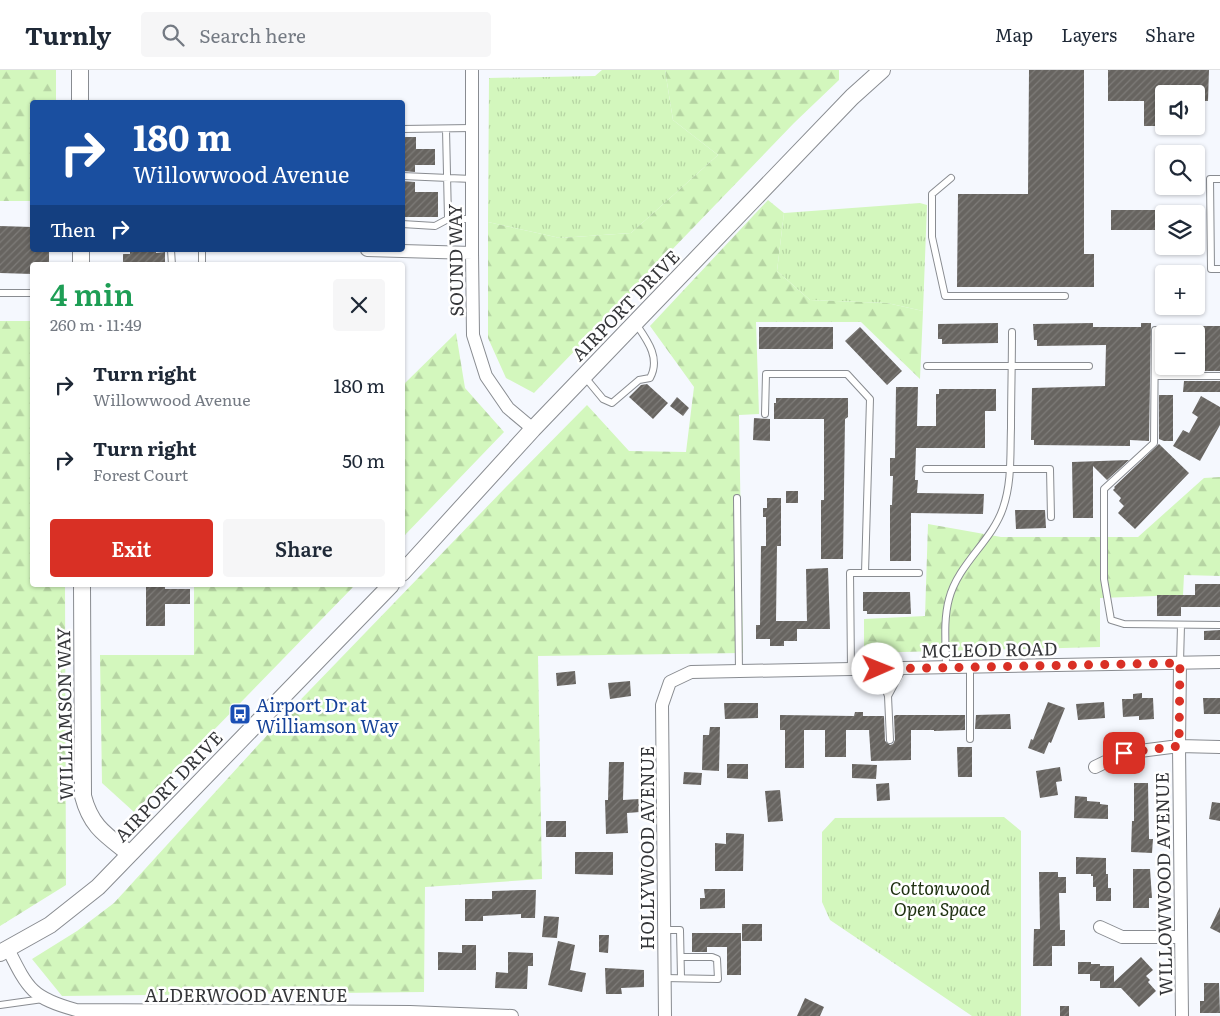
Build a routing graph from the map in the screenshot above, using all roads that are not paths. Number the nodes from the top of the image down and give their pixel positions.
1 (80, 70) edge
2 (472, 70) edge
3 (882, 70) edge
4 (80, 100) edge
5 (472, 128) junction
6 (405, 129) edge
7 (446, 129) junction
8 (405, 176) edge
9 (447, 177) junction
10 (951, 178) dead end
11 (472, 179) junction
12 (1220, 179) edge
13 (448, 219) junction
14 (472, 219) junction
15 (405, 224) edge
16 (405, 251) edge
17 (472, 253) junction
18 (1220, 269) edge
19 (0, 293) edge
20 (30, 293) edge
21 (1065, 296) dead end
22 (636, 322) junction
23 (1012, 332) dead end
24 (927, 366) dead end
25 (1012, 366) junction
26 (1089, 366) dead end
27 (584, 376) junction
28 (1155, 376) joint
29 (1220, 376) edge
30 (765, 414) dead end
31 (533, 429) junction
32 (926, 469) dead end
33 (1010, 469) junction
34 (737, 498) dead end
35 (1051, 517) dead end
36 (405, 570) edge
37 (865, 573) junction
38 (919, 573) dead end
39 (82, 587) edge
40 (389, 587) edge
41 (1180, 625) junction
42 (1220, 625) edge
43 (1220, 662) edge
44 (1180, 663) junction
45 (970, 667) junction
46 (903, 668) junction
47 (946, 668) junction
48 (851, 669) junction
49 (878, 669) junction
50 (739, 671) junction
51 (670, 682) joint
52 (888, 696) junction
53 (890, 740) dead end
54 (970, 740) dead end
55 (1179, 746) junction
56 (1220, 747) edge
57 (1095, 767) dead end
58 (130, 854) junction
59 (1100, 927) dead end
60 (664, 930) junction
61 (1181, 937) junction
62 (4, 951) edge
63 (680, 956) junction
64 (664, 978) junction
65 (680, 978) junction
66 (43, 999) junction
67 (0, 1005) edge
68 (57, 1010) edge
69 (296, 1014) edge
70 (410, 1014) edge
71 (512, 1016) edge
72 (665, 1016) edge
73 (1182, 1016) edge

1 - 4 main road
2 - 5 street, SOUND WAY
3 - 22 main road, AIRPORT DRIVE
5 - 7 lane
5 - 11 street, SOUND WAY
6 - 7 lane
7 - 9 lane
8 - 9 lane
9 - 11 lane
9 - 13 lane
10 - 21 lane
11 - 14 street, SOUND WAY
12 - 18 lane
13 - 14 lane
13 - 15 lane
14 - 17 street, SOUND WAY
16 - 17 street
17 - 31 street, SOUND WAY
19 - 20 lane
22 - 27 main road, AIRPORT DRIVE
22 - 27 lane
23 - 25 lane
24 - 25 lane
25 - 26 lane
25 - 33 lane
27 - 31 main road, AIRPORT DRIVE
28 - 29 lane
28 - 41 lane
30 - 37 lane
31 - 36 main road, AIRPORT DRIVE
32 - 33 lane
33 - 35 lane
33 - 47 lane
34 - 50 lane
37 - 38 lane
37 - 48 lane
39 - 58 main road, WILLIAMSON WAY
40 - 58 main road, AIRPORT DRIVE
41 - 42 lane
41 - 44 lane
43 - 44 street, MCLEOD ROAD
44 - 45 street, MCLEOD ROAD
44 - 55 street, WILLOWWOOD AVENUE
45 - 47 street, MCLEOD ROAD
45 - 54 lane
46 - 47 street, MCLEOD ROAD
46 - 49 street, MCLEOD ROAD
46 - 52 lane
48 - 49 street, MCLEOD ROAD
48 - 50 street, MCLEOD ROAD
49 - 52 lane
50 - 51 street, MCLEOD ROAD
51 - 60 street, HOLLYWOOD AVENUE
52 - 53 lane
55 - 56 street
55 - 57 street
55 - 61 street, WILLOWWOOD AVENUE
58 - 62 main road, AIRPORT DRIVE
59 - 61 street
60 - 63 lane
60 - 64 street, HOLLYWOOD AVENUE
61 - 73 street, WILLOWWOOD AVENUE
62 - 66 street, ALDERWOOD AVENUE
63 - 65 lane
63 - 65 lane
64 - 65 lane
64 - 72 street, HOLLYWOOD AVENUE
66 - 67 lane
66 - 68 street, ALDERWOOD AVENUE
68 - 69 street, ALDERWOOD AVENUE
69 - 70 street, ALDERWOOD AVENUE
70 - 71 street, ALDERWOOD AVENUE

